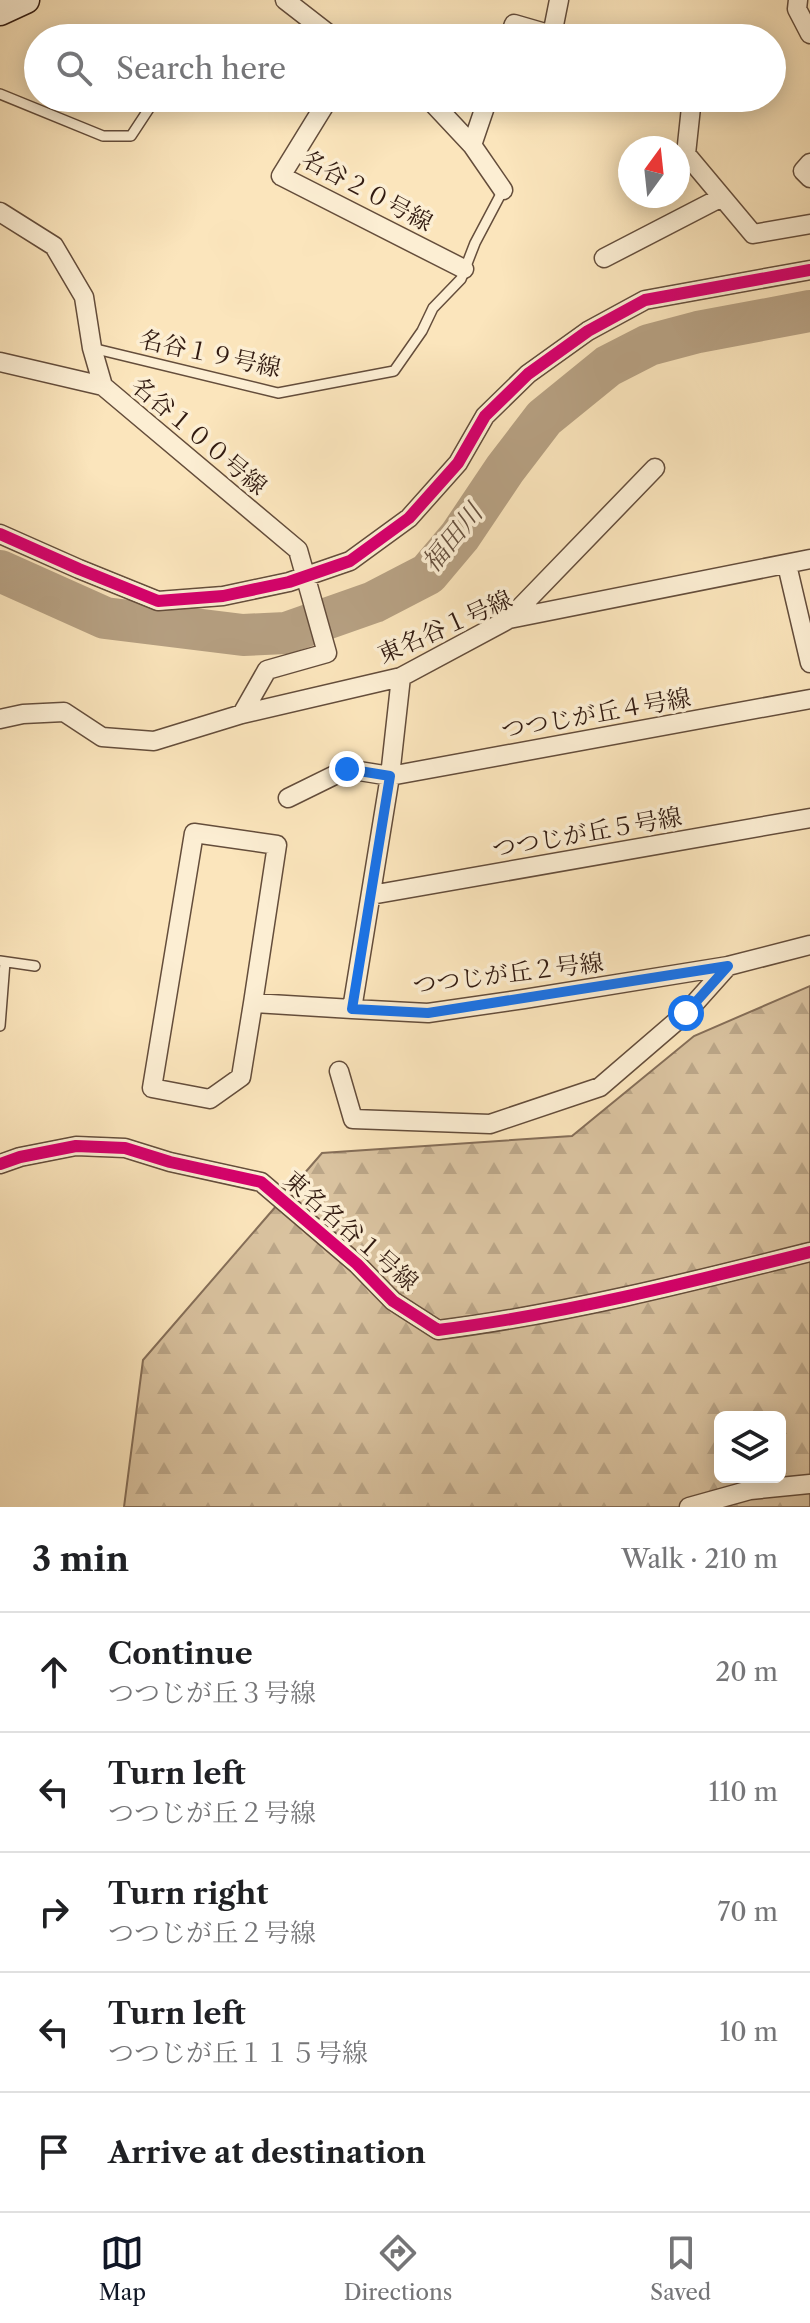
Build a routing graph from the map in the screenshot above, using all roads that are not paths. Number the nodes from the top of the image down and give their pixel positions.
1 (3, 0) edge
2 (26, 0) edge
3 (285, 0) edge
4 (559, 0) edge
5 (798, 0) edge
6 (0, 9) edge
7 (316, 24) edge
8 (558, 24) edge
9 (810, 34) edge
10 (0, 94) edge
11 (24, 104) edge
12 (44, 112) edge
13 (147, 112) edge
14 (320, 112) edge
15 (441, 112) edge
16 (483, 112) edge
17 (690, 112) edge
18 (472, 145) junction
19 (810, 163) edge
20 (810, 178) edge
21 (503, 190) joint
22 (722, 197) junction
23 (0, 212) edge
24 (810, 224) edge
25 (604, 258) dead end
26 (464, 269) junction
27 (810, 270) edge
28 (92, 348) junction
29 (0, 362) edge
30 (103, 386) junction
31 (655, 468) dead end
32 (0, 534) edge
33 (810, 559) edge
34 (787, 565) junction
35 (305, 576) junction
36 (509, 619) junction
37 (810, 663) edge
38 (401, 677) junction
39 (810, 699) edge
40 (242, 714) junction
41 (0, 719) edge
42 (390, 776) junction
43 (288, 798) dead end
44 (810, 818) edge
45 (371, 895) junction
46 (810, 945) edge
47 (2, 961) edge
48 (35, 966) dead end
49 (728, 966) junction
50 (253, 1003) junction
51 (352, 1009) junction
52 (0, 1026) edge
53 (339, 1071) dead end
54 (0, 1164) edge
55 (810, 1252) edge
56 (810, 1484) edge
57 (689, 1507) edge

1 - 6 lane
2 - 6 main road
3 - 7 street
4 - 8 street
5 - 9 street
10 - 11 lane
12 - 13 lane
14 - 26 street, 名谷２０号線
15 - 18 street
16 - 18 street
17 - 22 street
18 - 21 street
19 - 20 street
21 - 26 lane, 名谷１９号線
22 - 24 street
22 - 25 street
23 - 28 street, 名谷１００号線
26 - 28 lane, 名谷１９号線
27 - 35 street
28 - 30 street, 名谷１００号線
29 - 30 street
30 - 35 street, 名谷１００号線
31 - 36 street
32 - 35 street
33 - 34 street, 東名谷１号線
34 - 36 street, 東名谷１号線
34 - 37 street
35 - 40 street, 名谷１００号線
36 - 38 street, 東名谷１号線
38 - 40 street, 東名谷１号線
38 - 42 street
39 - 42 street, つつじが丘４号線
40 - 41 street, 東名谷１号線
42 - 43 street, つつじが丘４号線
42 - 45 street
44 - 45 street, つつじが丘５号線
45 - 51 street
46 - 49 street, つつじが丘２号線
47 - 48 lane
47 - 52 lane
49 - 51 street, つつじが丘２号線
49 - 53 street
50 - 50 street
50 - 51 street, つつじが丘２号線
54 - 55 street, 東名名谷１号線
56 - 57 street

